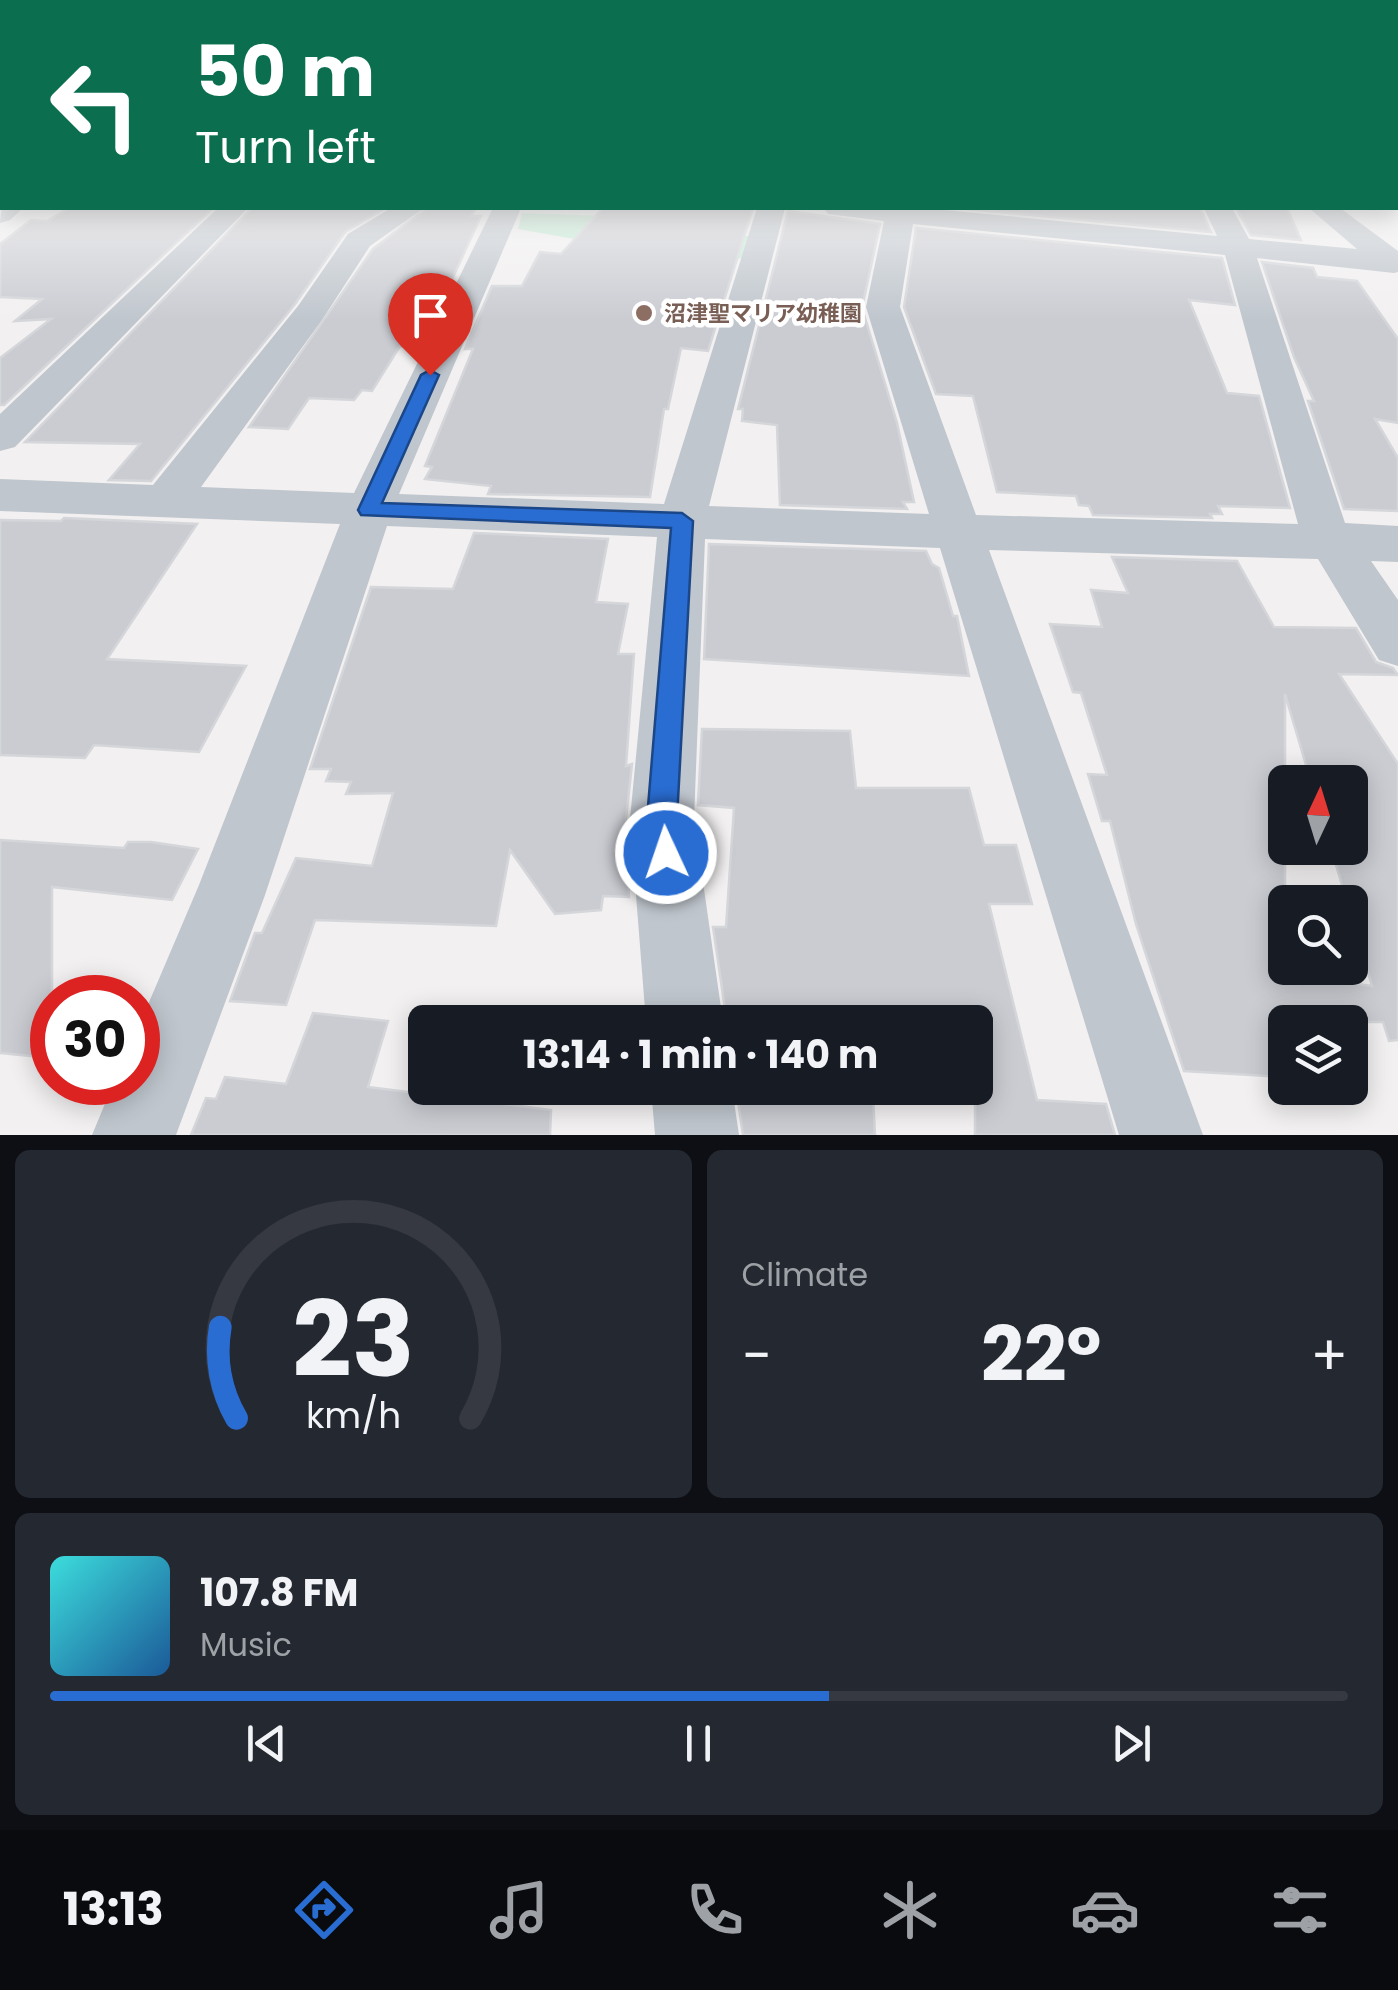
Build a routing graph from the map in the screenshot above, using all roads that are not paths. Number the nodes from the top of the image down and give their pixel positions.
1 (900, 214) edge
2 (227, 215) edge
3 (399, 215) edge
4 (504, 215) edge
5 (769, 215) edge
6 (933, 215) edge
7 (1221, 215) edge
8 (1333, 215) edge
9 (1070, 219) edge
10 (1238, 248) junction
11 (1396, 254) edge
12 (0, 438) edge
13 (0, 495) edge
14 (166, 501) junction
15 (369, 510) junction
16 (682, 521) junction
17 (956, 532) junction
18 (1332, 540) junction
19 (1398, 544) edge
20 (1398, 644) edge
21 (682, 1005) edge
22 (694, 1105) edge
23 (134, 1135) edge
24 (697, 1135) edge
25 (1161, 1135) edge

1 - 17 street
2 - 12 street
3 - 14 street
4 - 15 street
5 - 16 street
6 - 9 street
7 - 10 street
8 - 11 street
9 - 10 street
10 - 11 street
10 - 18 street
13 - 14 street
14 - 15 street
15 - 16 street
15 - 23 street
16 - 17 street
16 - 21 street
17 - 18 street
17 - 25 street
18 - 19 street
18 - 20 street
22 - 24 street

